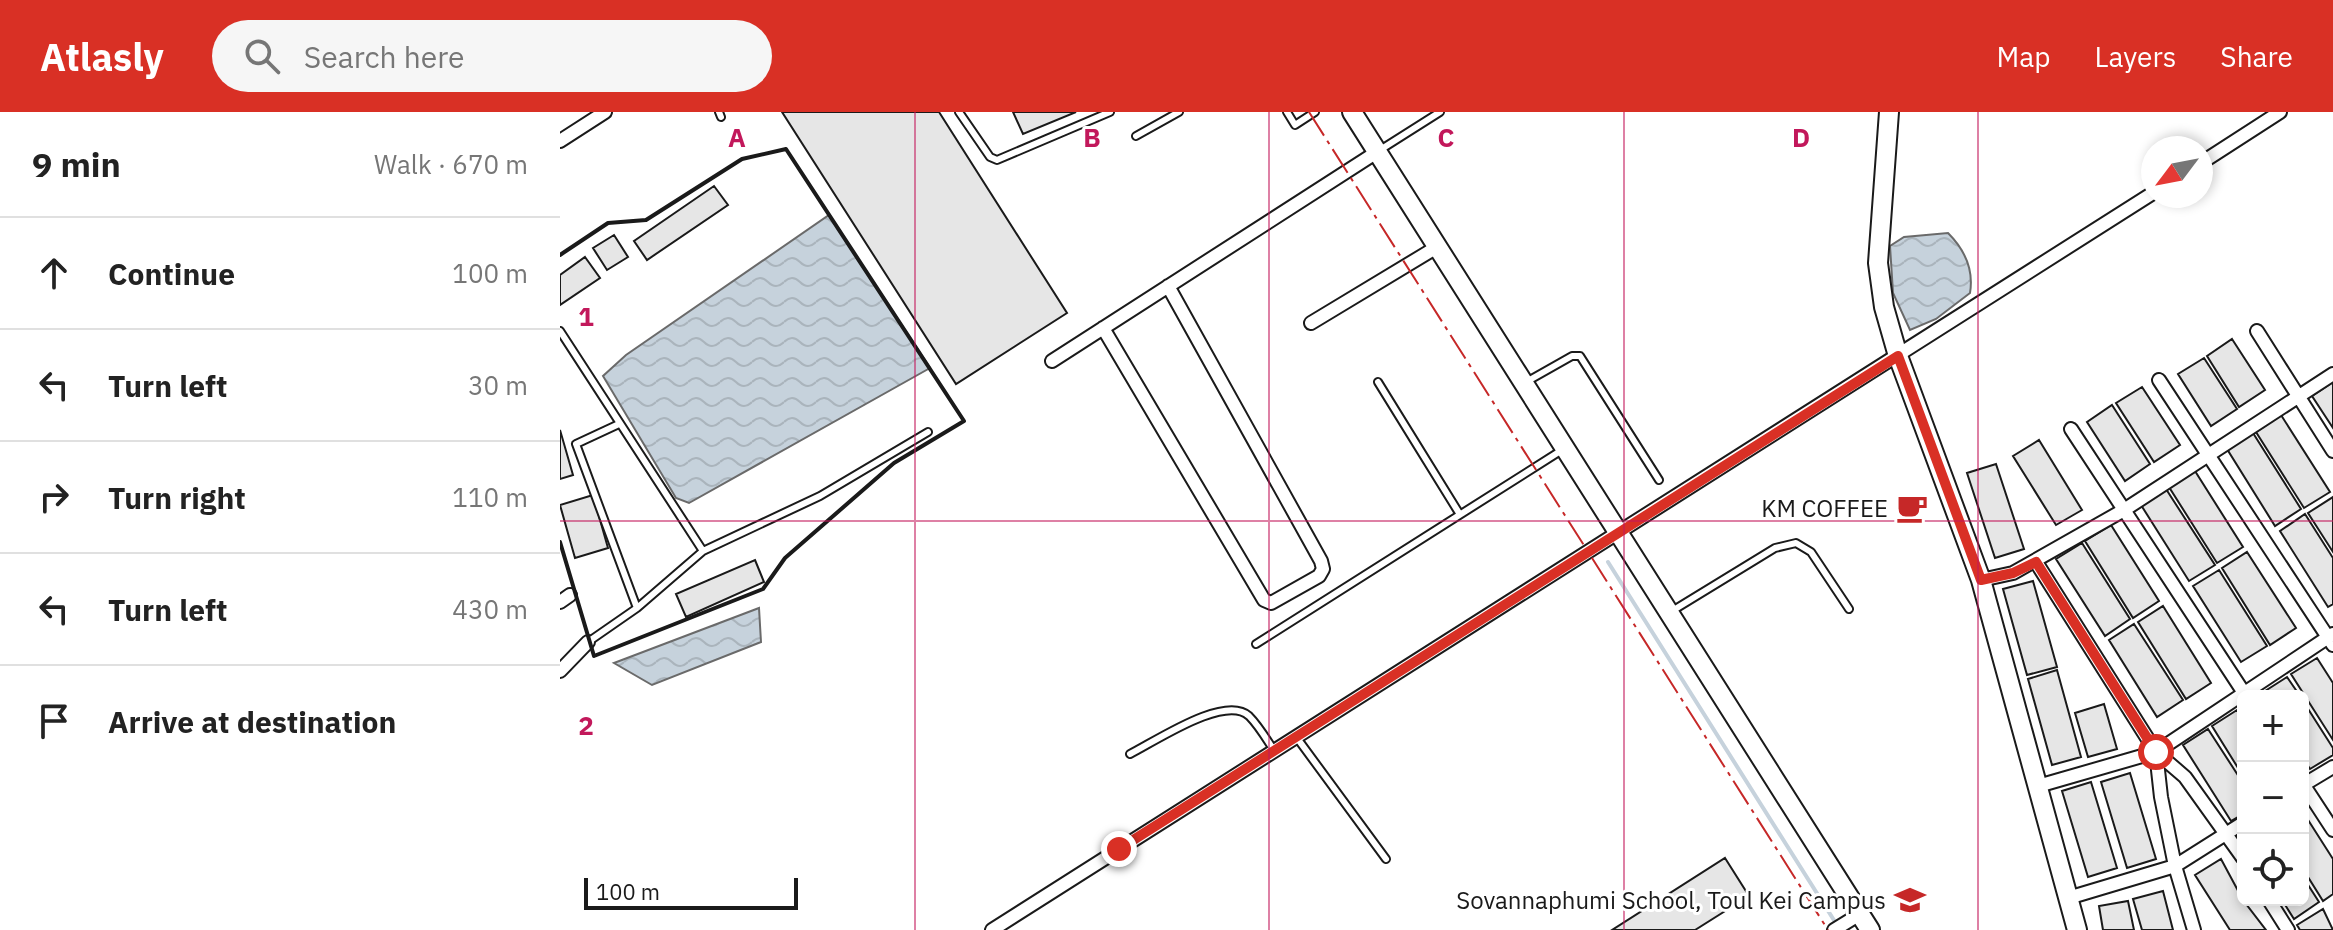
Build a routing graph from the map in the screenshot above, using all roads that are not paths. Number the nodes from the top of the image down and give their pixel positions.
1 (605, 112) edge
2 (959, 112) edge
3 (1110, 112) edge
4 (1179, 112) edge
5 (1287, 112) edge
6 (1315, 112) edge
7 (1352, 112) edge
8 (1440, 112) edge
9 (1889, 112) edge
10 (2280, 112) edge
11 (1136, 136) dead end
12 (560, 141) edge
13 (1377, 152) junction
14 (2213, 155) edge
15 (2141, 201) edge
16 (1437, 247) junction
17 (1168, 286) junction
18 (1311, 323) dead end
19 (1103, 328) junction
20 (560, 331) edge
21 (2257, 331) dead end
22 (1898, 356) junction
23 (1052, 361) dead end
24 (2333, 374) edge
25 (2159, 380) dead end
26 (1378, 382) dead end
27 (1524, 383) junction
28 (2297, 396) junction
29 (619, 424) junction
30 (2071, 429) dead end
31 (928, 432) dead end
32 (1565, 448) junction
33 (2333, 451) edge
34 (2209, 454) junction
35 (1659, 480) dead end
36 (2124, 510) junction
37 (1459, 513) junction
38 (1619, 533) junction
39 (703, 551) junction
40 (2036, 562) junction
41 (1981, 580) junction
42 (637, 608) junction
43 (1849, 609) dead end
44 (1669, 612) junction
45 (2331, 638) edge
46 (588, 642) joint
47 (1256, 644) dead end
48 (560, 671) edge
49 (2242, 690) edge
50 (2253, 690) edge
51 (2237, 700) edge
52 (1297, 738) junction
53 (1275, 752) junction
54 (2156, 752) junction
55 (1130, 754) dead end
56 (2333, 767) edge
57 (2309, 781) edge
58 (2038, 786) junction
59 (2309, 794) edge
60 (2237, 827) edge
61 (2333, 830) edge
62 (2228, 833) junction
63 (2237, 848) edge
64 (1386, 859) dead end
65 (2175, 866) junction
66 (2068, 898) junction
67 (2273, 906) edge
68 (1852, 924) edge
69 (992, 930) edge
70 (2077, 930) edge
71 (2194, 930) edge
72 (2288, 930) edge

1 - 12 street
2 - 3 lane
4 - 11 lane
5 - 6 lane
7 - 13 main road
8 - 13 lane
9 - 22 main road
10 - 14 street
13 - 16 main road
13 - 17 street
15 - 22 street
16 - 18 street
16 - 27 main road
17 - 19 street
17 - 19 street
19 - 23 street
20 - 29 lane
21 - 28 street
22 - 38 street
22 - 41 main road
24 - 28 street
25 - 34 street
26 - 37 lane
27 - 32 main road
27 - 35 lane
28 - 33 street
28 - 34 street
29 - 39 lane
29 - 42 lane
30 - 36 street
31 - 39 lane
32 - 37 lane
32 - 38 main road
34 - 36 street
34 - 45 street
36 - 40 street
36 - 49 street
37 - 47 lane
38 - 44 main road
38 - 52 street
39 - 42 lane
40 - 41 street
40 - 54 street
41 - 58 main road
42 - 46 lane
43 - 44 lane
44 - 68 main road
45 - 50 street
46 - 48 street
51 - 54 street
52 - 53 street
52 - 64 lane
53 - 55 lane
53 - 69 street
54 - 58 street
54 - 62 street
54 - 65 street
56 - 57 street
58 - 66 main road
59 - 61 street
60 - 62 street
62 - 63 street
62 - 65 street
65 - 66 street
65 - 71 street
66 - 70 main road
67 - 72 street

